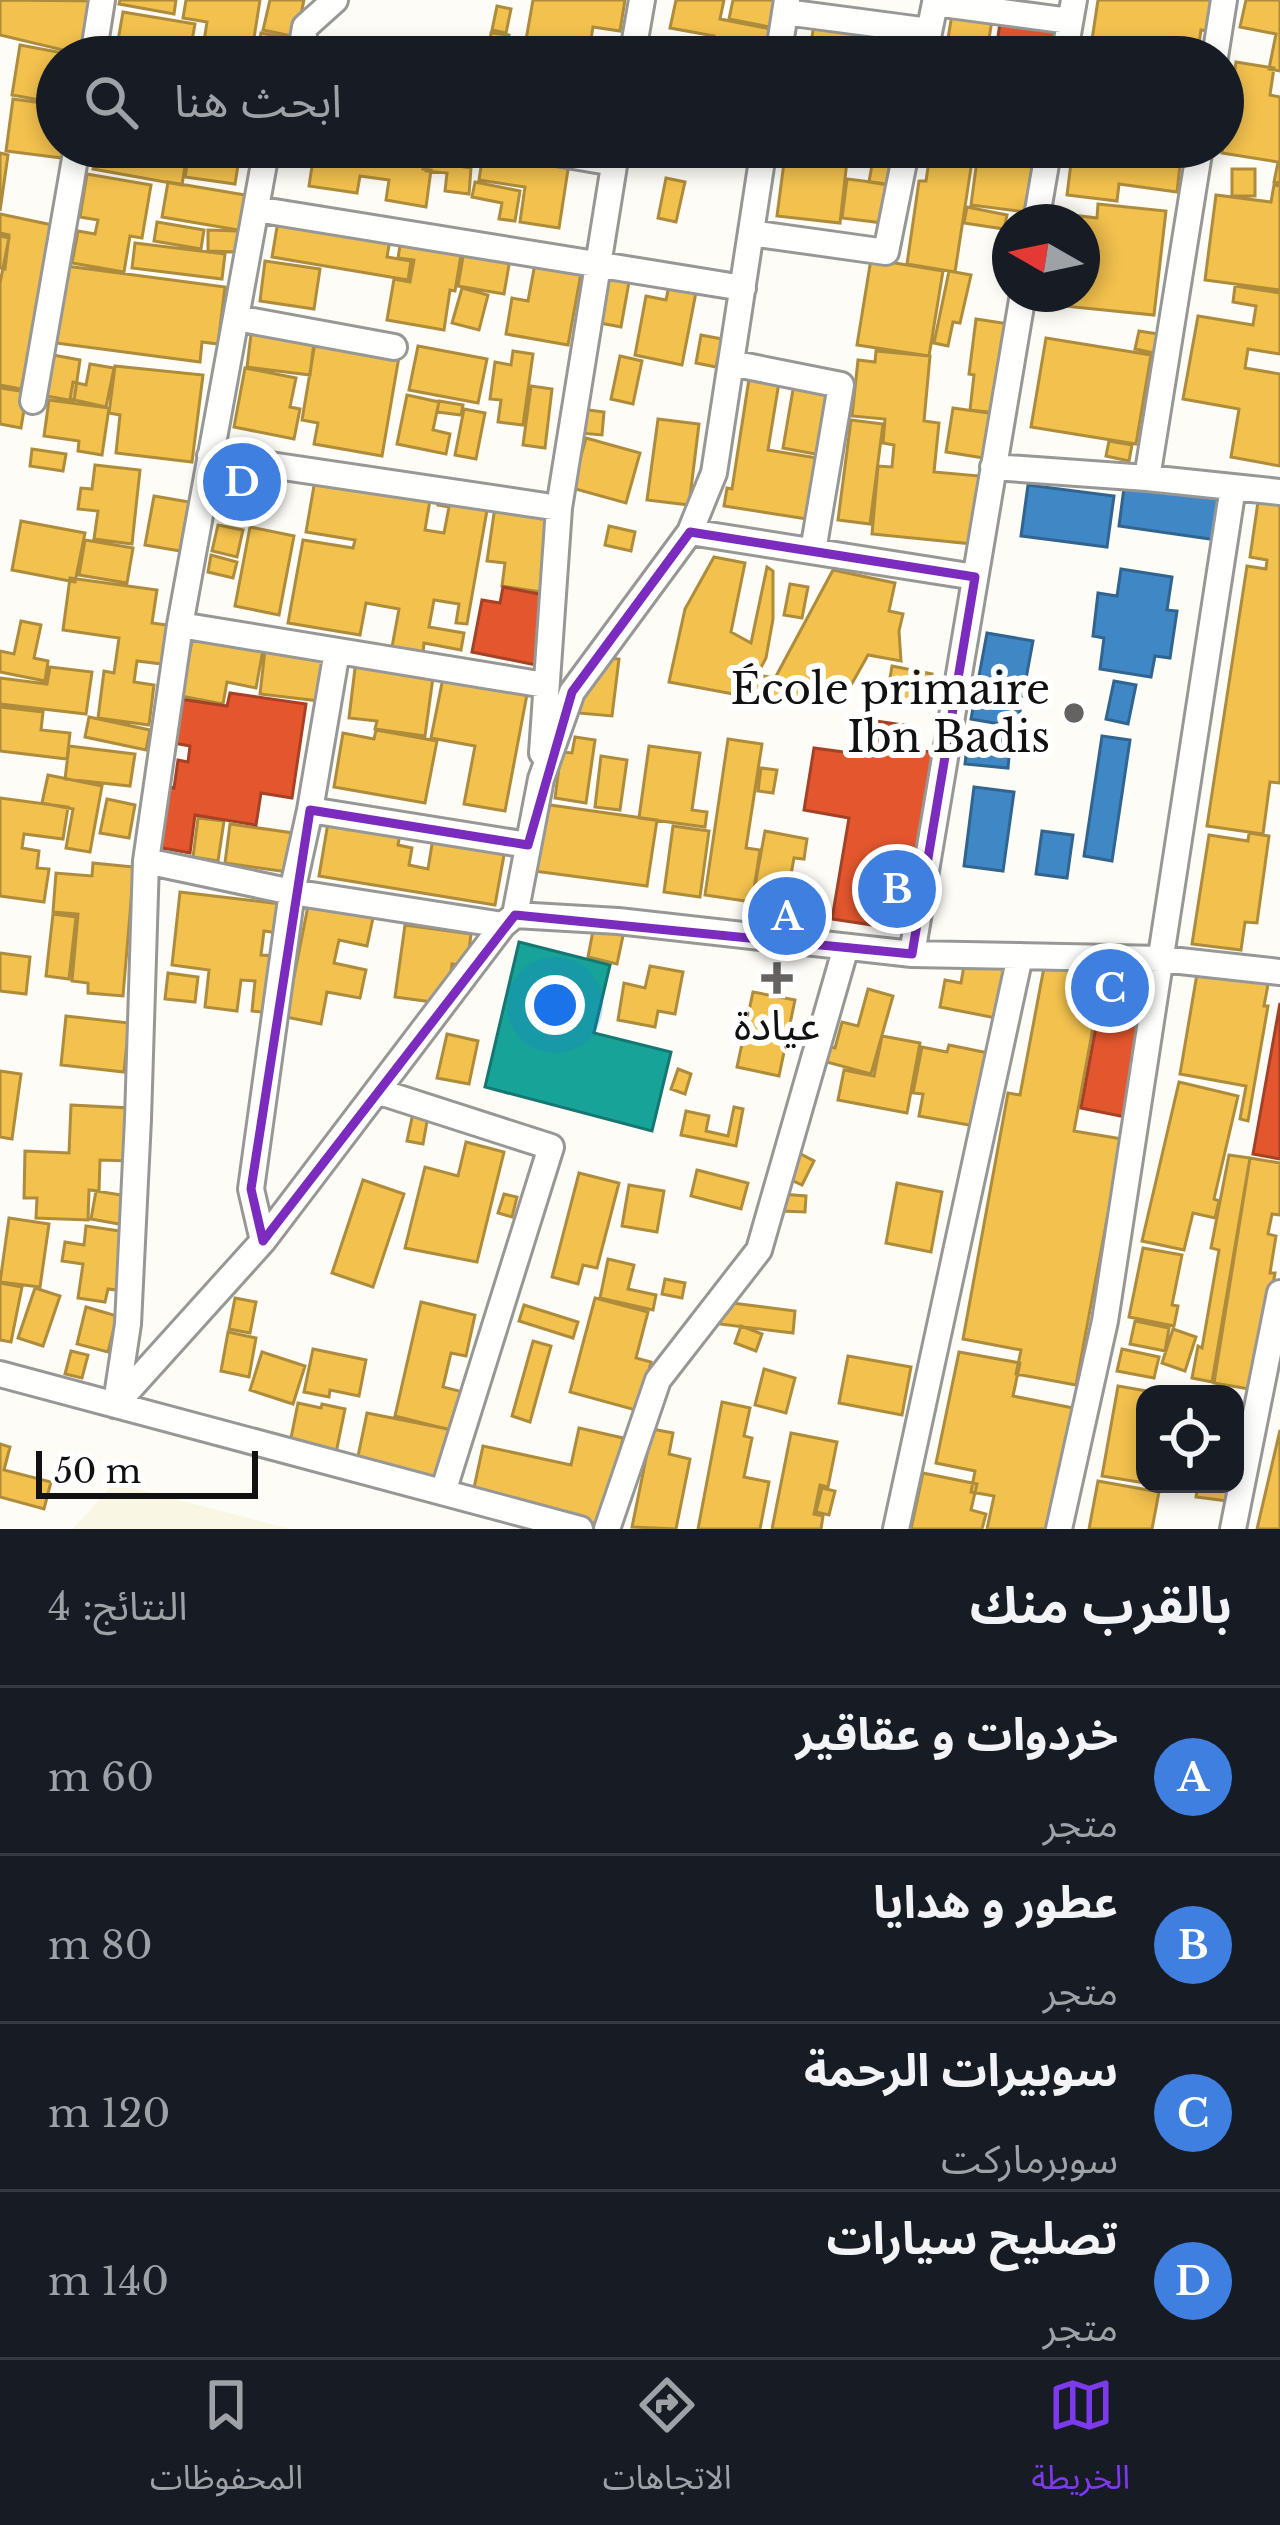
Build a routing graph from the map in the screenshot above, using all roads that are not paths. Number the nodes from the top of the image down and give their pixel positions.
1 (102, 0) edge
2 (335, 0) edge
3 (642, 0) edge
4 (1224, 0) edge
5 (786, 6) edge
6 (1072, 10) edge
7 (929, 31) junction
8 (96, 36) edge
9 (304, 36) edge
10 (636, 36) edge
11 (781, 36) edge
12 (928, 36) edge
13 (1218, 36) edge
14 (73, 168) edge
15 (263, 168) edge
16 (613, 168) edge
17 (761, 168) edge
18 (903, 168) edge
19 (1045, 168) edge
20 (1197, 168) edge
21 (1039, 204) edge
22 (256, 209) junction
23 (751, 232) junction
24 (596, 264) junction
25 (742, 288) junction
26 (1020, 312) edge
27 (236, 318) junction
28 (394, 347) dead end
29 (731, 363) junction
30 (33, 401) dead end
31 (210, 456) junction
32 (993, 467) junction
33 (1147, 478) junction
34 (1233, 487) junction
35 (1280, 492) edge
36 (559, 508) junction
37 (690, 532) junction
38 (813, 551) junction
39 (975, 577) junction
40 (180, 625) junction
41 (337, 651) junction
42 (545, 686) junction
43 (541, 779) junction
44 (310, 810) junction
45 (528, 844) junction
46 (146, 861) junction
47 (292, 892) junction
48 (509, 920) junction
49 (846, 947) junction
50 (912, 954) junction
51 (1020, 956) junction
52 (1162, 959) junction
53 (1280, 972) edge
54 (377, 1091) junction
55 (263, 1241) junction
56 (1280, 1293) edge
57 (0, 1374) edge
58 (115, 1405) junction
59 (443, 1492) junction
60 (580, 1529) edge
61 (608, 1529) edge
62 (896, 1529) edge
63 (1059, 1529) edge
64 (1233, 1529) edge

1 - 8 street
2 - 9 street
3 - 10 street
4 - 13 street
5 - 7 street
5 - 11 street
6 - 7 street
7 - 12 street
14 - 30 street
15 - 22 street
16 - 24 street
17 - 23 street
18 - 23 street
19 - 21 street
20 - 33 street
22 - 24 street
22 - 27 street
23 - 25 street
24 - 25 street
24 - 36 street
25 - 29 street
26 - 32 street
27 - 28 street
27 - 31 street
29 - 37 street
29 - 38 street
31 - 36 street
31 - 40 street
32 - 33 street
32 - 39 street
33 - 34 street
34 - 35 street
34 - 52 street
36 - 42 street
37 - 38 street
37 - 43 street
38 - 39 street
39 - 50 street
40 - 41 street
40 - 46 street
41 - 42 street
41 - 44 street
42 - 43 street
43 - 45 street
44 - 45 street
44 - 47 street
45 - 48 street
46 - 47 street
46 - 58 street
47 - 48 street
47 - 55 street
48 - 49 street
48 - 54 street
49 - 50 street
49 - 61 street
50 - 51 street
51 - 52 street
51 - 62 street
52 - 53 street
52 - 63 street
54 - 55 street
54 - 59 street
55 - 58 street
56 - 64 street
57 - 58 street
58 - 59 street
59 - 60 street

